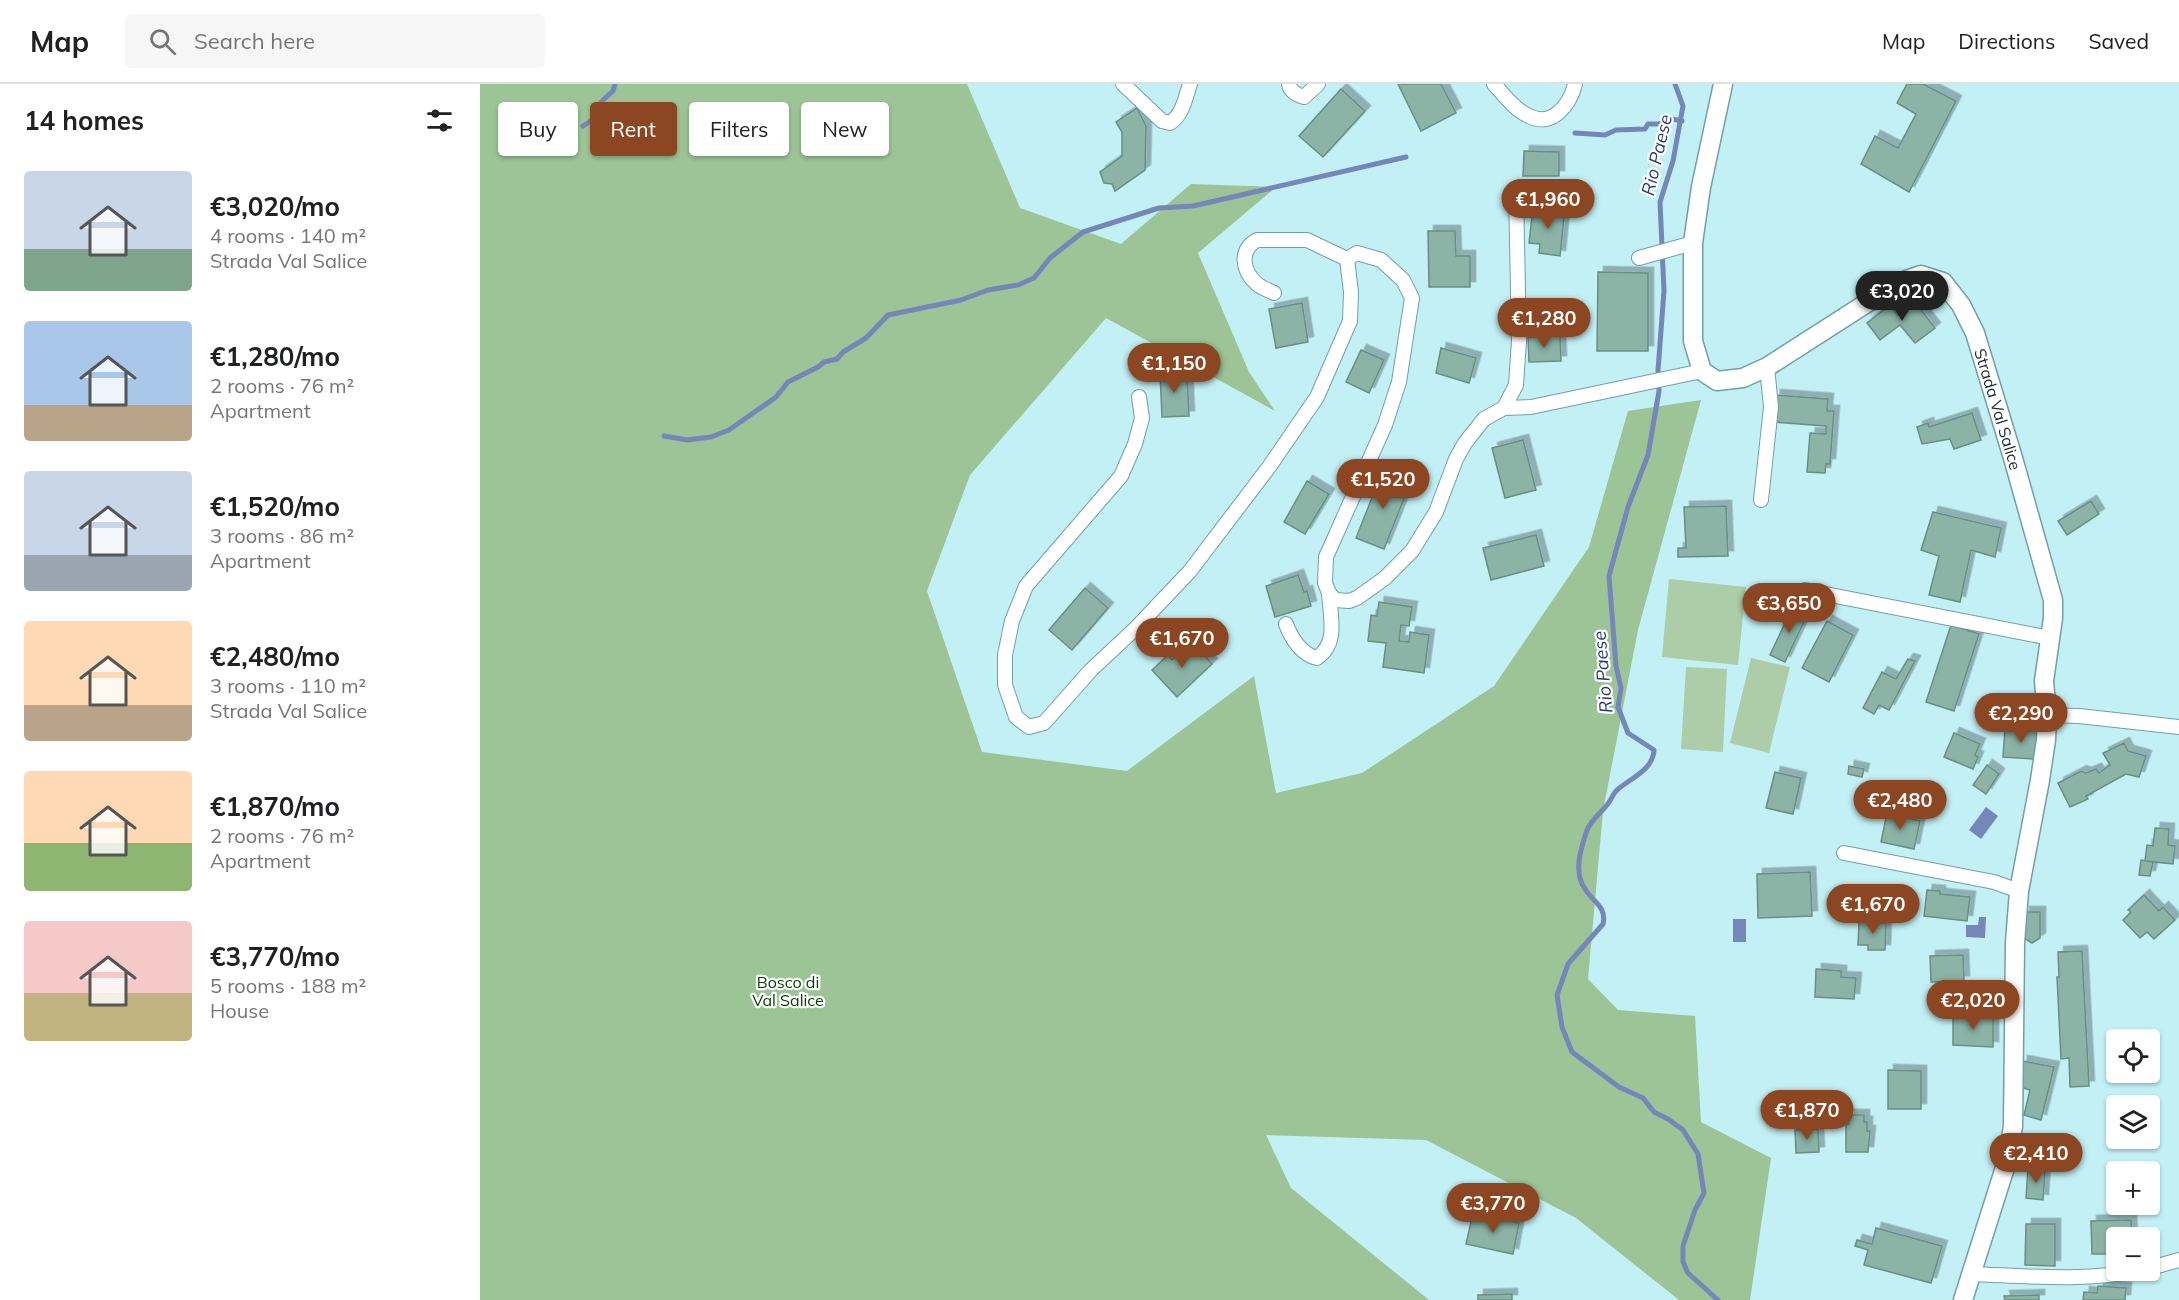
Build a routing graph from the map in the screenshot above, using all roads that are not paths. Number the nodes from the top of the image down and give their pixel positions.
1 (1123, 84) edge
2 (1190, 84) edge
3 (1289, 84) edge
4 (1318, 84) edge
5 (1494, 84) edge
6 (1575, 84) edge
7 (1723, 84) edge
8 (1516, 191) dead end
9 (1693, 243) junction
10 (1646, 256) dead end
11 (1347, 259) junction
12 (1274, 293) dead end
13 (1767, 367) junction
14 (1702, 371) junction
15 (1139, 397) dead end
16 (1504, 408) junction
17 (1761, 500) dead end
18 (1805, 590) dead end
19 (1329, 594) junction
20 (1286, 624) dead end
21 (2050, 638) junction
22 (2048, 716) junction
23 (2179, 727) edge
24 (1844, 852) dead end
25 (2019, 891) junction
26 (2179, 1260) edge
27 (2160, 1265) edge
28 (1971, 1274) junction
29 (2106, 1275) edge
30 (1963, 1300) edge

1 - 2 street
3 - 4 street
5 - 6 street
7 - 9 street
8 - 16 street
9 - 10 street
9 - 14 street
11 - 12 street
11 - 15 street
11 - 19 street
13 - 14 street, Strada Val Salice
13 - 17 street
13 - 21 street, Strada Val Salice
14 - 16 street
16 - 19 street
18 - 21 street
19 - 20 street
21 - 22 street, Strada Val Salice
22 - 23 street
22 - 25 street, Strada Val Salice
24 - 25 street
25 - 28 street, Strada Val Salice
26 - 27 street
28 - 29 street
28 - 30 street, Strada Val Salice

